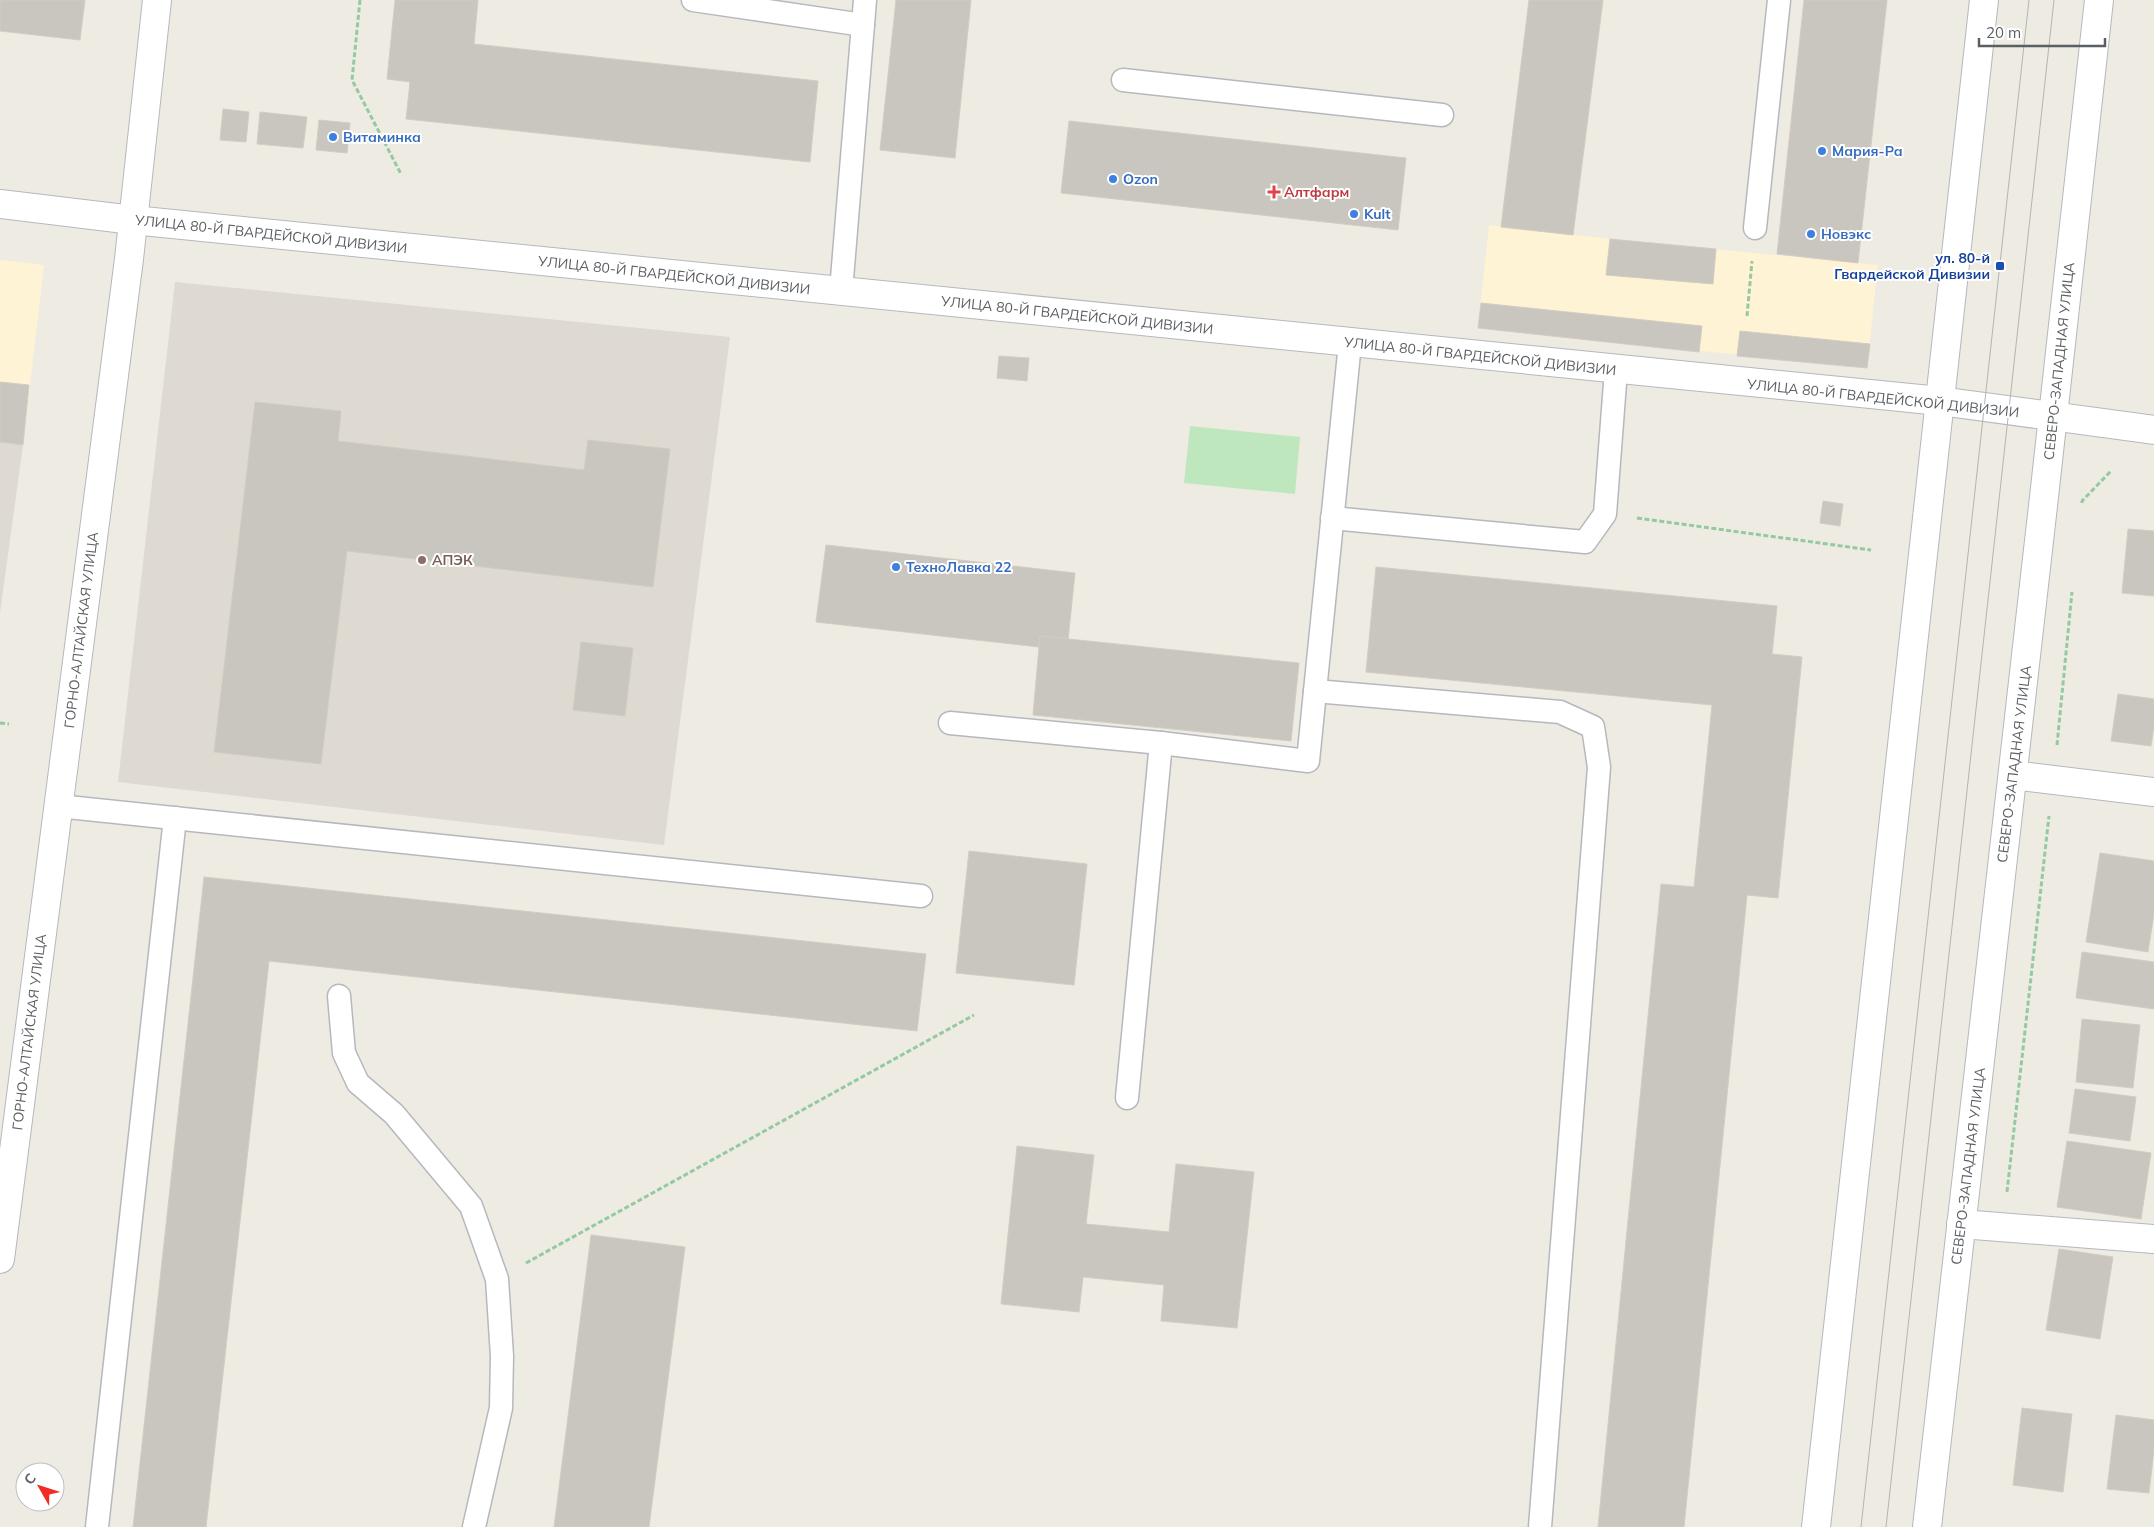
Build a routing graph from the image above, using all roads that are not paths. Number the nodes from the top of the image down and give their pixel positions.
1 (157, 0) edge
2 (693, 0) edge
3 (865, 0) edge
4 (1779, 0) edge
5 (1984, 0) edge
6 (2099, 0) edge
7 (863, 25) junction
8 (1123, 80) dead end
9 (1442, 115) dead end
10 (0, 204) edge
11 (133, 220) junction
12 (1755, 228) road end
13 (841, 291) junction
14 (1350, 342) junction
15 (1616, 370) junction
16 (1940, 401) junction
17 (2053, 417) junction
18 (2154, 430) edge
19 (1332, 518) junction
20 (1315, 691) junction
21 (950, 723) dead end
22 (1161, 743) junction
23 (2013, 776) junction
24 (2154, 792) edge
25 (58, 806) junction
26 (175, 818) junction
27 (921, 896) dead end
28 (339, 996) dead end
29 (1127, 1098) dead end
30 (1961, 1224) junction
31 (2154, 1239) edge
32 (0, 1259) edge
33 (98, 1527) edge
34 (474, 1527) edge
35 (1540, 1527) edge
36 (1816, 1527) edge
37 (1927, 1527) edge

1 - 11 street, ГОРНО-АЛТАЙСКАЯ УЛИЦА
2 - 7 lane
3 - 7 lane
4 - 12 lane
5 - 16 street
6 - 17 street, СЕВЕРО-ЗАПАДНАЯ УЛИЦА
7 - 13 lane
8 - 9 lane
10 - 11 street, УЛИЦА 80-Й ГВАРДЕЙСКОЙ ДИВИЗИИ
11 - 13 street, УЛИЦА 80-Й ГВАРДЕЙСКОЙ ДИВИЗИИ
11 - 25 street, ГОРНО-АЛТАЙСКАЯ УЛИЦА
13 - 14 street, УЛИЦА 80-Й ГВАРДЕЙСКОЙ ДИВИЗИИ
14 - 15 street, УЛИЦА 80-Й ГВАРДЕЙСКОЙ ДИВИЗИИ
14 - 19 lane
15 - 16 street, УЛИЦА 80-Й ГВАРДЕЙСКОЙ ДИВИЗИИ
15 - 19 lane
16 - 17 street, УЛИЦА 80-Й ГВАРДЕЙСКОЙ ДИВИЗИИ
16 - 36 street
17 - 18 street, УЛИЦА 80-Й ГВАРДЕЙСКОЙ ДИВИЗИИ
17 - 23 street, СЕВЕРО-ЗАПАДНАЯ УЛИЦА
19 - 20 lane
20 - 22 lane
20 - 35 lane
21 - 22 lane
22 - 29 lane
23 - 24 street
23 - 30 street, СЕВЕРО-ЗАПАДНАЯ УЛИЦА
25 - 26 lane
25 - 32 street, ГОРНО-АЛТАЙСКАЯ УЛИЦА
26 - 27 lane
26 - 33 lane
28 - 34 lane
30 - 31 street
30 - 37 street, СЕВЕРО-ЗАПАДНАЯ УЛИЦА

